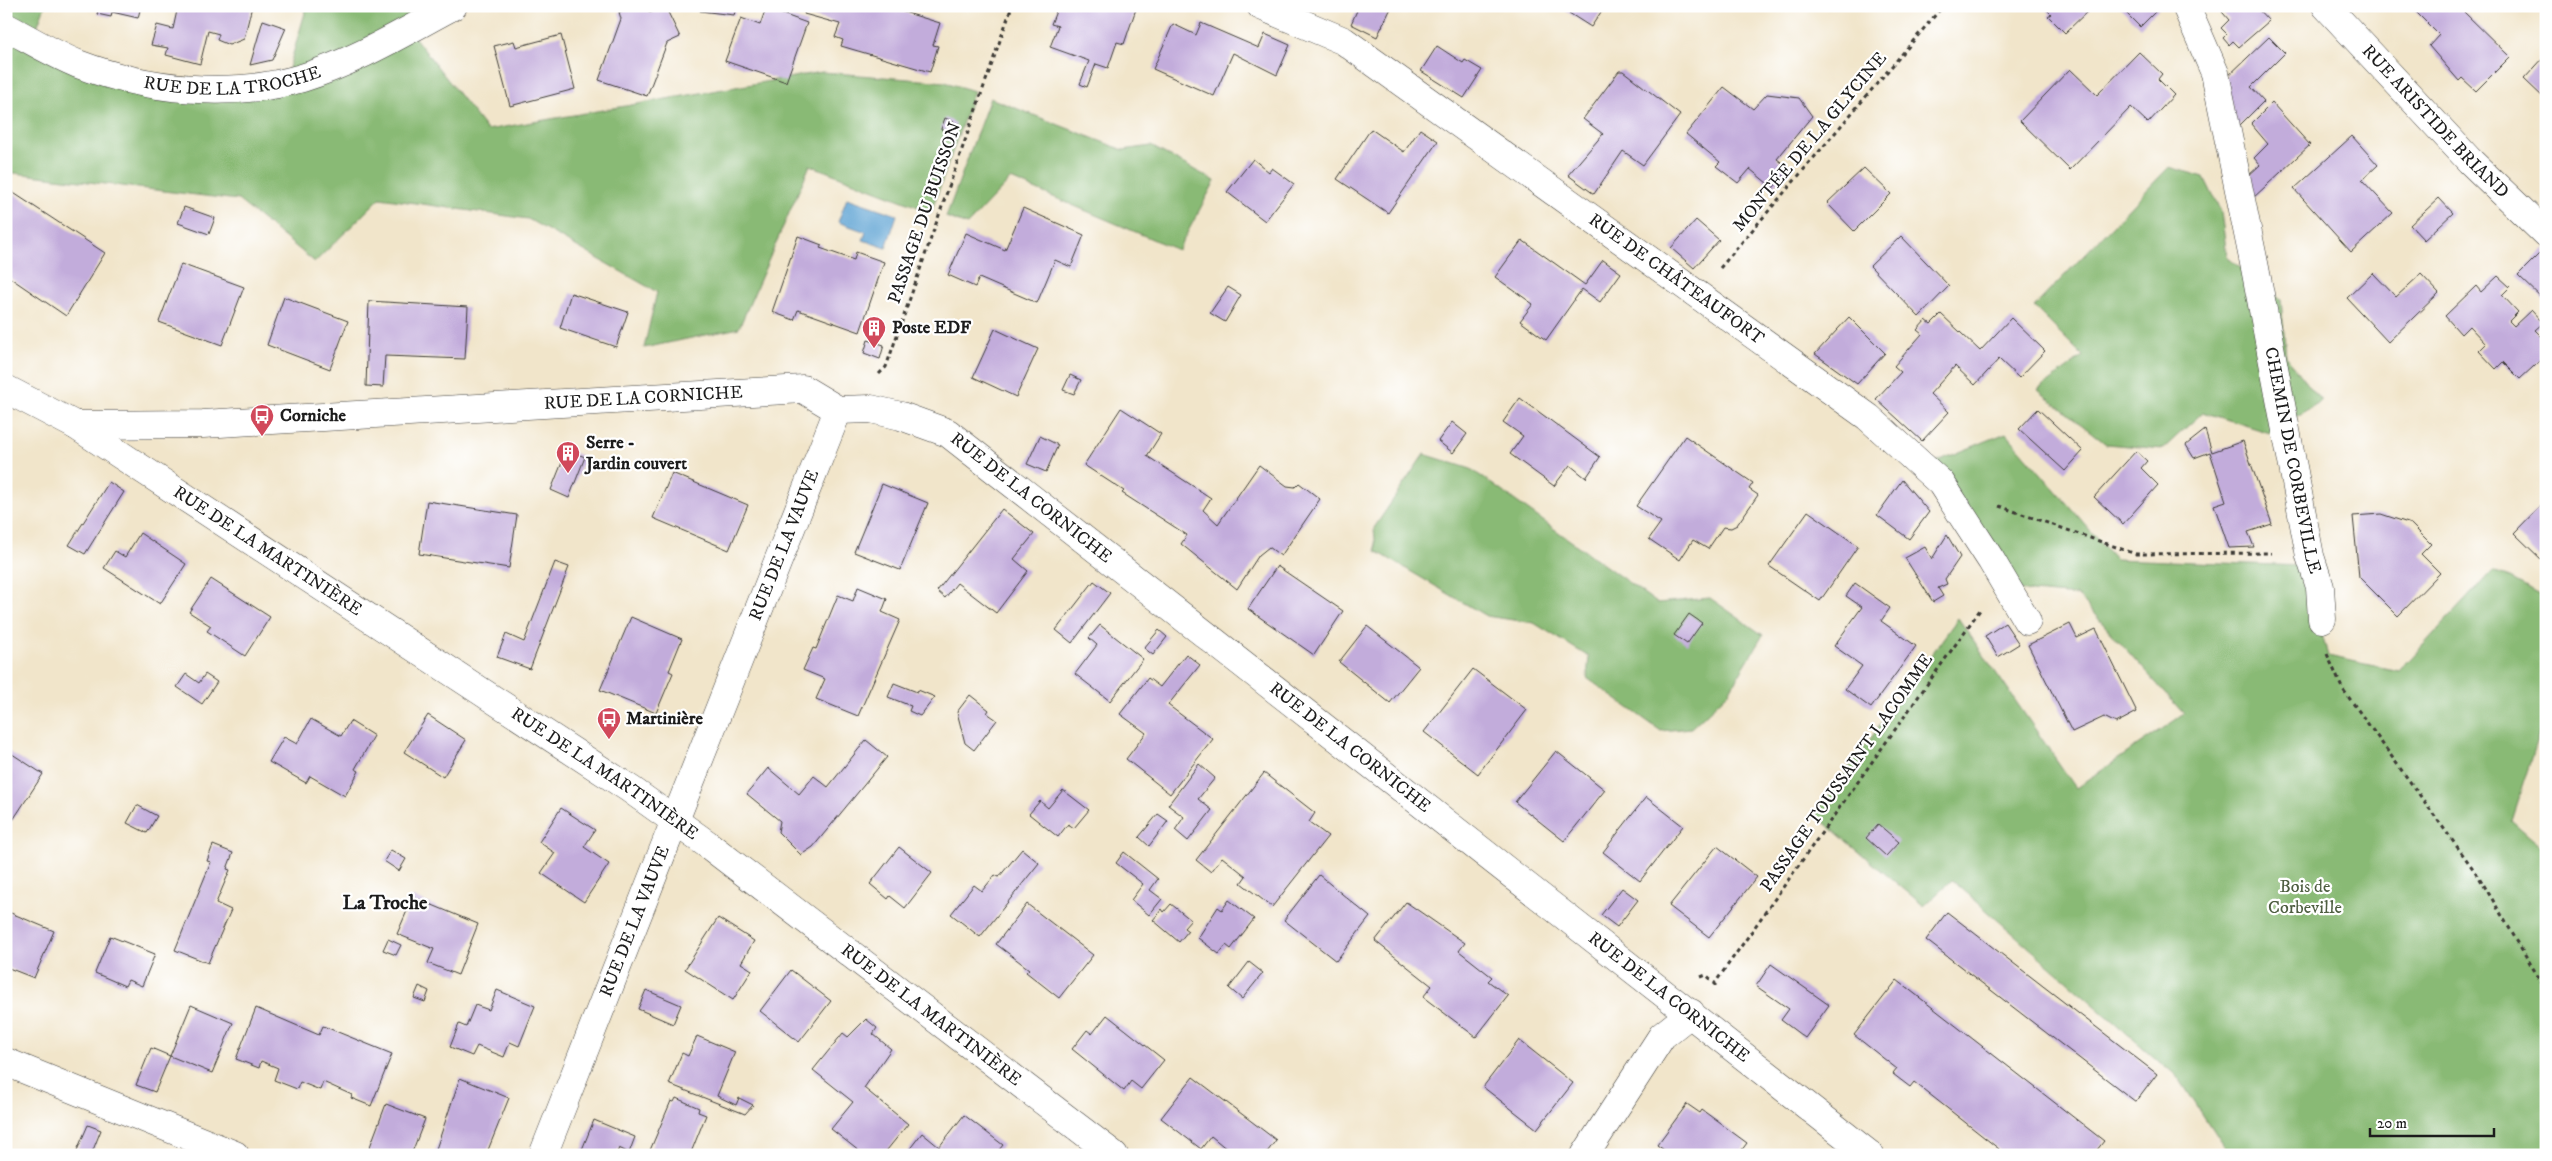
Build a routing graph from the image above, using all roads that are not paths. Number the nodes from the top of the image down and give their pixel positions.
1 (453, 6) edge
2 (1261, 6) edge
3 (2186, 6) edge
4 (2326, 6) edge
5 (6, 27) edge
6 (2546, 234) edge
7 (6, 389) edge
8 (838, 410) junction
9 (76, 425) junction
10 (2322, 619) road end
11 (2027, 621) dead end
12 (674, 822) junction
13 (1691, 1013) junction
14 (6, 1062) edge
15 (235, 1155) edge
16 (543, 1155) edge
17 (1114, 1155) edge
18 (1585, 1155) edge
19 (1870, 1155) edge

1 - 5 street, RUE DE LA TROCHE
2 - 11 street, RUE DE CHÂTEAUFORT
3 - 10 street, CHEMIN DE CORBEVILLE
4 - 6 street, RUE ARISTIDE BRIAND
7 - 9 street, RUE DE LA CORNICHE
8 - 9 street, RUE DE LA CORNICHE
8 - 12 street, RUE DE LA VAUVE
8 - 13 street, RUE DE LA CORNICHE
9 - 12 street, RUE DE LA MARTINIÈRE
12 - 16 street, RUE DE LA VAUVE
12 - 17 street, RUE DE LA MARTINIÈRE
13 - 18 street
13 - 19 street, RUE DE LA CORNICHE
14 - 15 street

